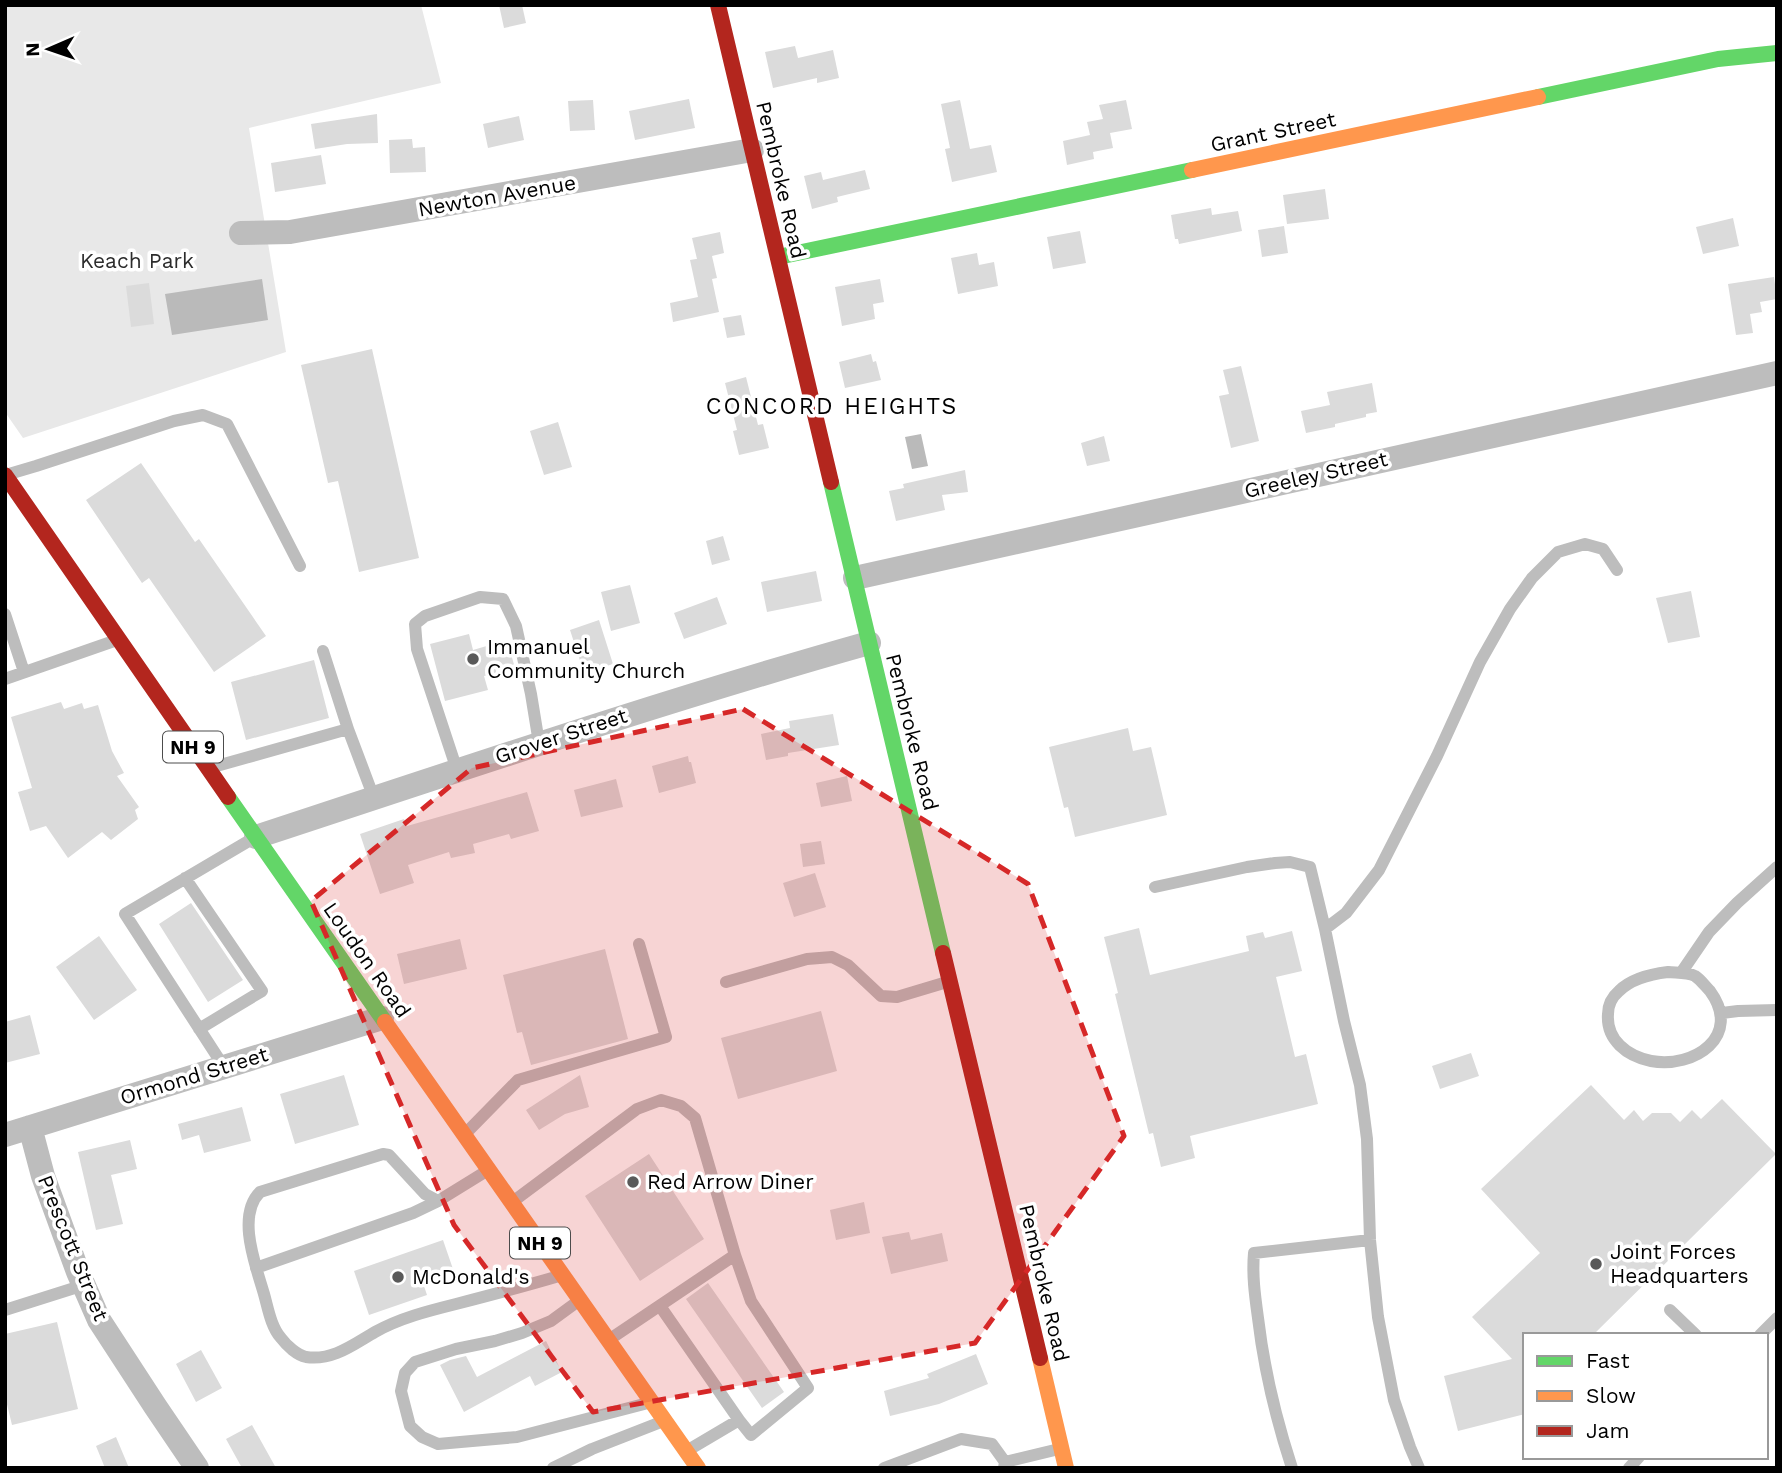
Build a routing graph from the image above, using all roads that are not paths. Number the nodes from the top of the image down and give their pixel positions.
1 (718, 5) edge
2 (1777, 53) edge
3 (752, 150) junction
4 (241, 233) dead end
5 (778, 257) junction
6 (1777, 373) edge
7 (5, 475) edge
8 (300, 566) dead end
9 (1617, 570) dead end
10 (855, 578) junction
11 (5, 614) edge
12 (117, 640) junction
13 (869, 643) junction
14 (323, 651) dead end
15 (24, 672) junction
16 (5, 679) edge
17 (348, 729) junction
18 (539, 743) junction
19 (208, 768) junction
20 (457, 770) junction
21 (374, 798) junction
22 (256, 837) junction
23 (1777, 867) edge
24 (186, 878) junction
25 (1155, 887) dead end
26 (1325, 929) junction
27 (639, 944) dead end
28 (1681, 973) junction
29 (951, 981) junction
30 (726, 982) dead end
31 (1777, 1010) edge
32 (1722, 1013) junction
33 (382, 1017) junction
34 (199, 1029) junction
35 (224, 1067) junction
36 (30, 1127) junction
37 (5, 1135) edge
38 (464, 1135) junction
39 (488, 1170) junction
40 (438, 1201) junction
41 (512, 1203) junction
42 (1370, 1240) junction
43 (735, 1255) junction
44 (256, 1268) junction
45 (563, 1275) junction
46 (84, 1285) junction
47 (580, 1300) junction
48 (660, 1306) junction
49 (5, 1310) edge
50 (1670, 1310) dead end
51 (1777, 1318) edge
52 (1694, 1333) edge
53 (1762, 1333) edge
54 (609, 1340) junction
55 (652, 1402) junction
56 (739, 1420) junction
57 (665, 1421) junction
58 (1062, 1449) junction
59 (687, 1451) junction
60 (1004, 1465) edge
61 (197, 1468) edge
62 (553, 1468) edge
63 (698, 1468) edge
64 (884, 1468) edge
65 (1066, 1468) edge
66 (1292, 1468) edge
67 (1419, 1468) edge

1 - 3 street, Pembroke Road
2 - 5 street, Grant Street
3 - 4 street, Newton Avenue
3 - 5 street, Pembroke Road
5 - 10 street, Pembroke Road
6 - 10 street, Greeley Street
7 - 8 lane
7 - 12 street, Loudon Road / NH 9
9 - 26 lane
10 - 13 street, Pembroke Road
11 - 15 lane
12 - 15 lane
12 - 19 street, Loudon Road / NH 9
13 - 18 street, Grover Street
13 - 29 street, Pembroke Road
14 - 17 lane
15 - 16 lane
17 - 19 lane
17 - 21 lane
18 - 20 street, Grover Street
18 - 20 lane
19 - 22 street, Loudon Road / NH 9
20 - 21 street, Grover Street
21 - 22 street, Grover Street
22 - 24 lane
22 - 33 street, Loudon Road / NH 9
23 - 28 lane
24 - 34 lane
24 - 34 lane
25 - 26 lane
26 - 42 lane
27 - 38 lane
28 - 32 lane
28 - 32 lane
29 - 30 lane
29 - 58 street, Pembroke Road
31 - 32 lane
33 - 35 street, Ormond Street
33 - 38 street, Loudon Road / NH 9
34 - 35 lane
35 - 36 street, Ormond Street
36 - 37 street, Ormond Street
36 - 46 street, Prescott Street
38 - 39 street, Loudon Road / NH 9
39 - 40 lane
39 - 41 street, Loudon Road / NH 9
40 - 44 lane
40 - 44 lane
41 - 43 lane
41 - 45 street, Loudon Road / NH 9
42 - 66 lane
42 - 67 lane
43 - 48 lane
43 - 56 lane
44 - 45 lane
45 - 47 street, Loudon Road / NH 9
46 - 49 lane
46 - 61 street, Prescott Street
47 - 54 street, Loudon Road / NH 9
47 - 55 lane
48 - 54 lane
48 - 56 lane
50 - 52 lane
51 - 53 lane
54 - 55 street, Loudon Road / NH 9
55 - 57 street, Loudon Road / NH 9
56 - 59 lane
57 - 59 street, Loudon Road / NH 9
57 - 62 lane
58 - 60 lane
58 - 65 street, Pembroke Road
59 - 63 street, Loudon Road / NH 9
60 - 64 lane

